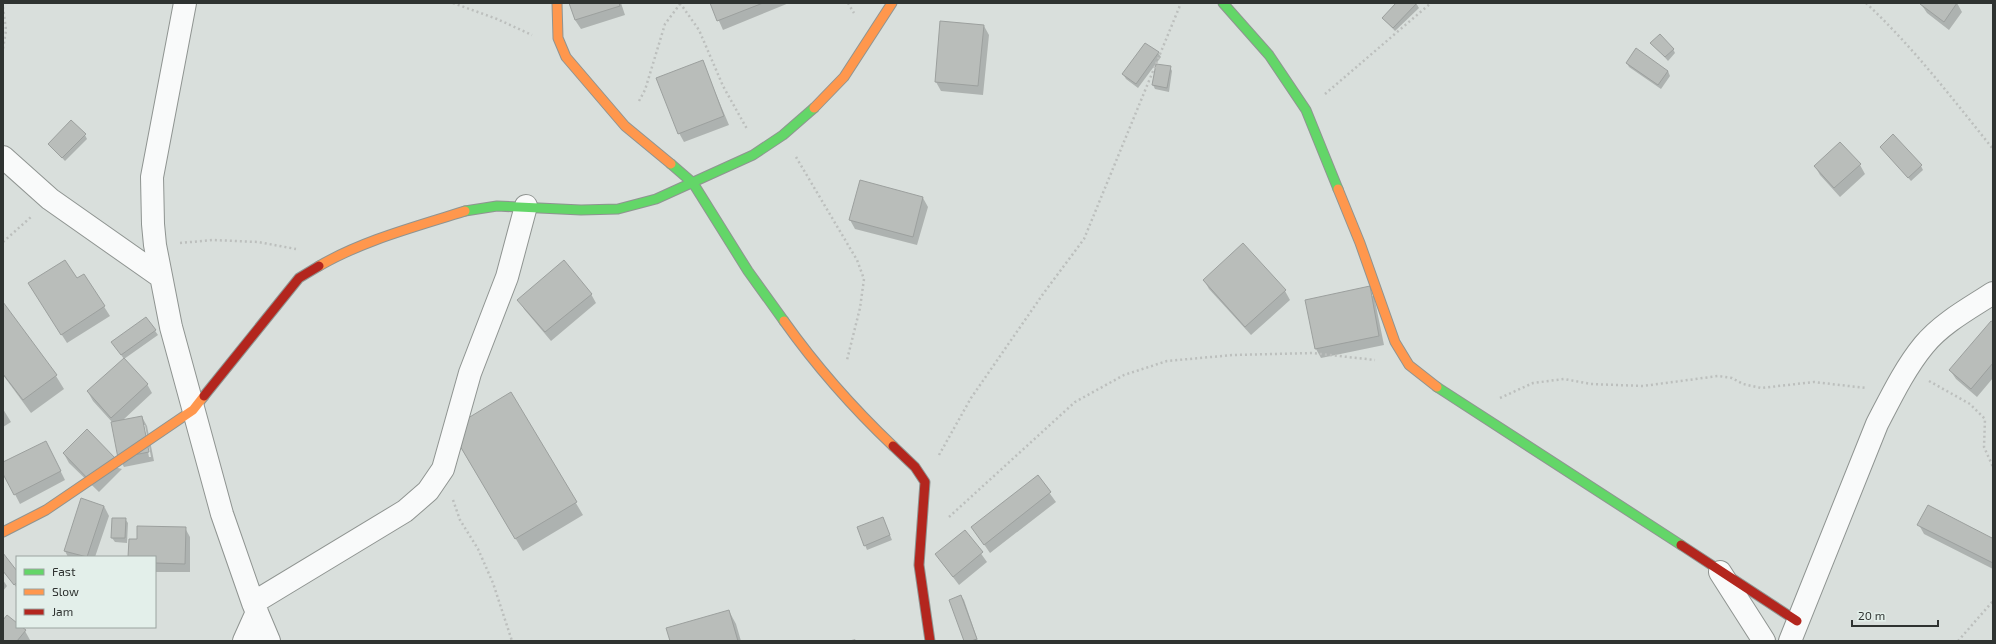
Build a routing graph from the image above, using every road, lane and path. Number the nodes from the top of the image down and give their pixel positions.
1 (185, 3) edge
2 (453, 3) edge
3 (557, 3) edge
4 (680, 3) edge
5 (892, 3) edge
6 (1181, 3) edge
7 (1223, 3) edge
8 (1431, 3) edge
9 (1866, 3) edge
10 (3, 7) edge
11 (559, 48) junction
12 (3, 49) edge
13 (1306, 110) junction
14 (625, 126) junction
15 (783, 135) junction
16 (1993, 149) edge
17 (753, 155) junction
18 (3, 157) edge
19 (693, 183) junction
20 (50, 198) junction
21 (526, 206) junction
22 (3, 242) edge
23 (155, 245) junction
24 (338, 255) junction
25 (160, 277) junction
26 (1993, 293) edge
27 (1409, 365) junction
28 (1907, 370) junction
29 (1894, 389) junction
30 (840, 392) junction
31 (193, 410) junction
32 (1473, 410) junction
33 (1993, 467) edge
34 (443, 469) junction
35 (925, 482) junction
36 (948, 518) dead end
37 (3, 532) edge
38 (1720, 572) junction
39 (1993, 601) edge
40 (255, 608) junction
41 (1793, 631) edge
42 (244, 641) edge
43 (268, 641) edge
44 (512, 641) edge
45 (930, 641) edge
46 (1764, 641) edge
47 (1958, 641) edge

1 - 23 street
2 - 11 path
3 - 11 street
4 - 14 path
4 - 17 path
5 - 15 street
6 - 35 path
7 - 13 street
8 - 13 path
9 - 16 path
10 - 12 path
11 - 14 street
13 - 27 street
14 - 19 street
15 - 17 street
15 - 30 path
17 - 19 street
18 - 20 street
19 - 21 street
19 - 30 street
20 - 22 path
20 - 25 street
21 - 24 street
21 - 34 street
23 - 24 path
23 - 25 street
24 - 31 street
25 - 31 street
26 - 28 street
27 - 32 street
27 - 36 path
28 - 29 street
28 - 33 path
29 - 32 path
29 - 41 street
30 - 35 street
31 - 37 street
31 - 40 street
32 - 38 street
34 - 40 street
34 - 44 path
35 - 45 street
38 - 41 street
38 - 46 street
39 - 47 path
40 - 42 street
40 - 43 street

